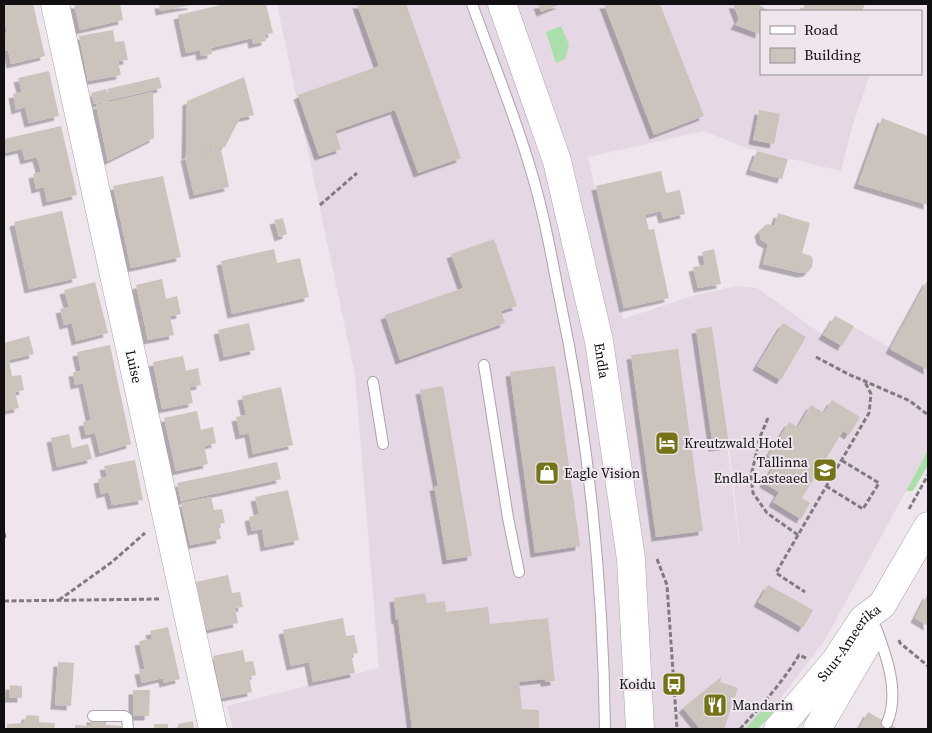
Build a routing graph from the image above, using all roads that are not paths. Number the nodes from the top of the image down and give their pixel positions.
1 (55, 4) edge
2 (472, 4) edge
3 (502, 4) edge
4 (484, 365) dead end
5 (373, 382) dead end
6 (383, 444) dead end
7 (928, 526) edge
8 (519, 572) dead end
9 (880, 625) junction
10 (93, 716) dead end
11 (887, 723) dead end
12 (128, 729) edge
13 (214, 729) edge
14 (605, 729) edge
15 (640, 729) edge
16 (778, 729) edge
17 (817, 729) edge

1 - 13 main road, Luise
2 - 14 lane, Endla
3 - 15 main road, Endla
4 - 8 lane
5 - 6 lane
7 - 9 main road, Suur-Ameerika
9 - 11 lane
9 - 16 main road, Suur-Ameerika
9 - 17 main road
10 - 12 lane

